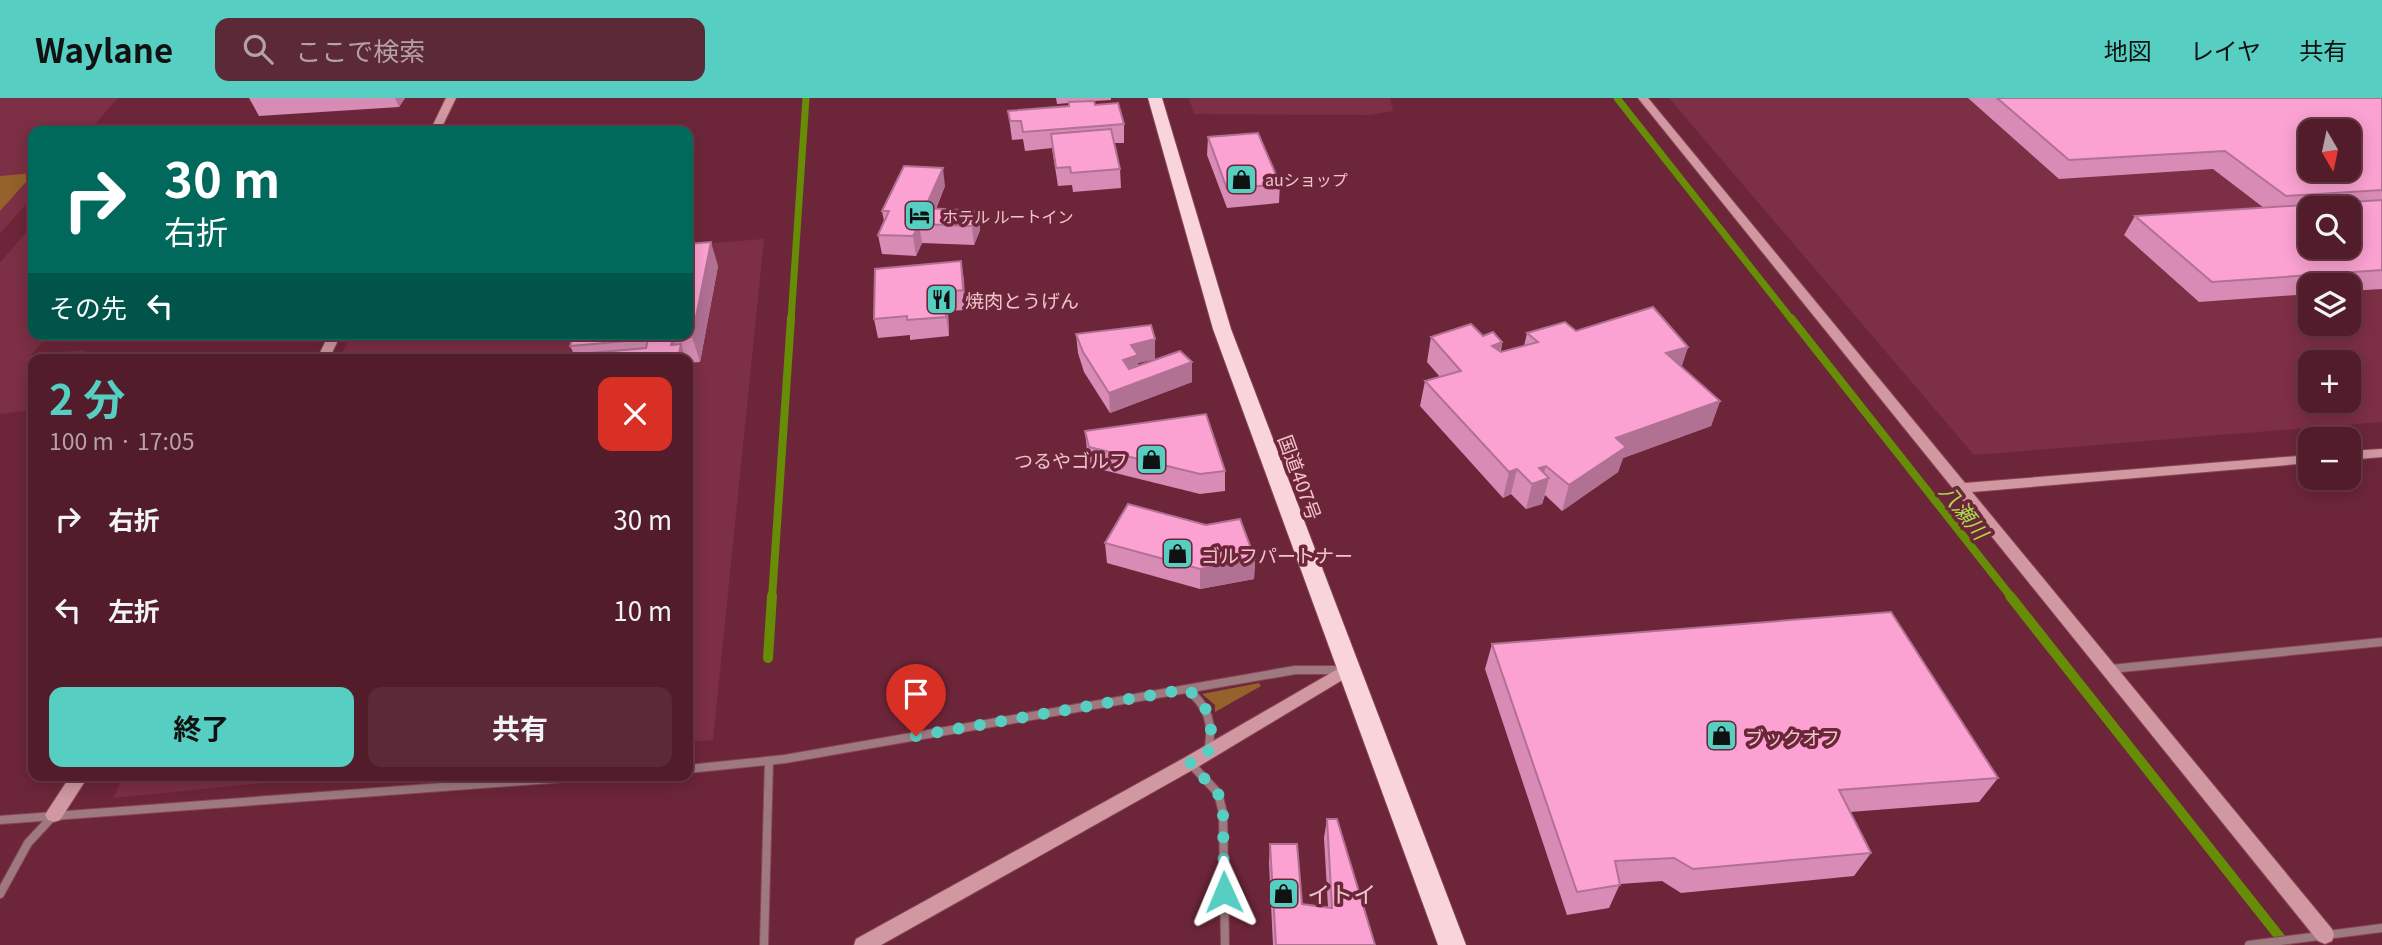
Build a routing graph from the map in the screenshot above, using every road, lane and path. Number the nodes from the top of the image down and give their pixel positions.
1 (451, 98) edge
2 (1155, 98) edge
3 (1643, 98) edge
4 (437, 126) edge
5 (2382, 453) edge
6 (2361, 455) edge
7 (2298, 460) edge
8 (1961, 488) junction
9 (2382, 642) edge
10 (2111, 669) junction
11 (1348, 670) junction
12 (1187, 689) junction
13 (1208, 752) junction
14 (769, 761) junction
15 (1190, 763) junction
16 (693, 769) edge
17 (77, 781) edge
18 (522, 781) edge
19 (54, 815) junction
20 (0, 820) edge
21 (0, 894) edge
22 (2382, 928) edge
23 (2325, 935) junction
24 (764, 945) edge
25 (863, 945) edge
26 (1225, 945) edge
27 (1452, 945) edge
28 (2249, 945) edge

1 - 4 street
2 - 11 highway, 国道407号
3 - 8 street
5 - 6 street
7 - 8 street
8 - 10 street
9 - 10 street
10 - 23 street
11 - 12 street
11 - 13 street
11 - 27 highway, 国道407号
12 - 13 street
12 - 14 street
13 - 15 street
14 - 16 street
14 - 24 street
15 - 25 street
15 - 26 street
17 - 19 street
18 - 19 street
19 - 20 street
19 - 21 street
22 - 23 street
23 - 28 street

